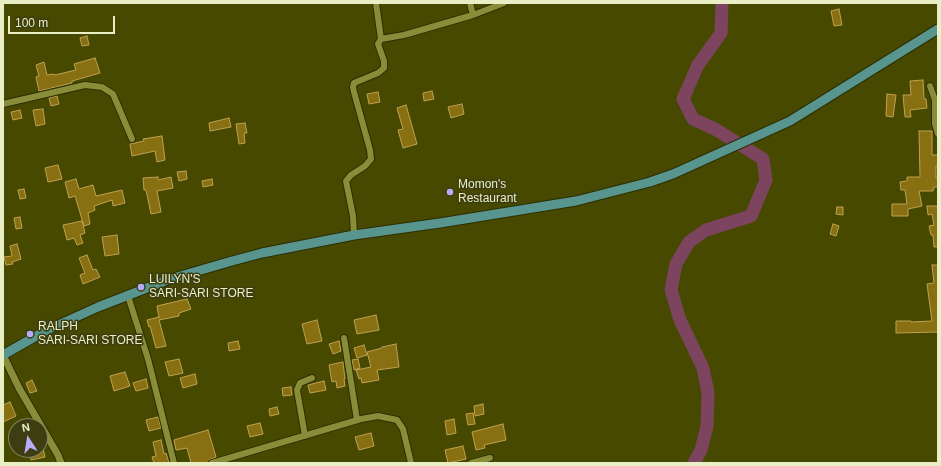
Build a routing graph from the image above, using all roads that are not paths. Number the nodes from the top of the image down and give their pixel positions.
1 (376, 3) edge
2 (470, 3) edge
3 (504, 3) edge
4 (473, 15) junction
5 (938, 29) edge
6 (381, 39) junction
7 (930, 86) dead end
8 (3, 104) edge
9 (938, 134) edge
10 (132, 139) dead end
11 (354, 235) junction
12 (128, 296) junction
13 (344, 338) dead end
14 (3, 355) edge
15 (312, 378) dead end
16 (357, 420) junction
17 (305, 436) junction
18 (490, 458) dead end
19 (61, 463) edge
20 (174, 463) edge
21 (212, 463) edge
22 (411, 463) edge
23 (471, 463) edge

1 - 6 street
2 - 4 street
3 - 4 street
4 - 6 street
5 - 11 main road
6 - 11 street
7 - 9 street
8 - 10 street
11 - 12 main road
12 - 14 main road
12 - 20 street
13 - 16 street
14 - 19 street
15 - 17 street
16 - 17 street
16 - 22 street
17 - 21 street
18 - 23 street

